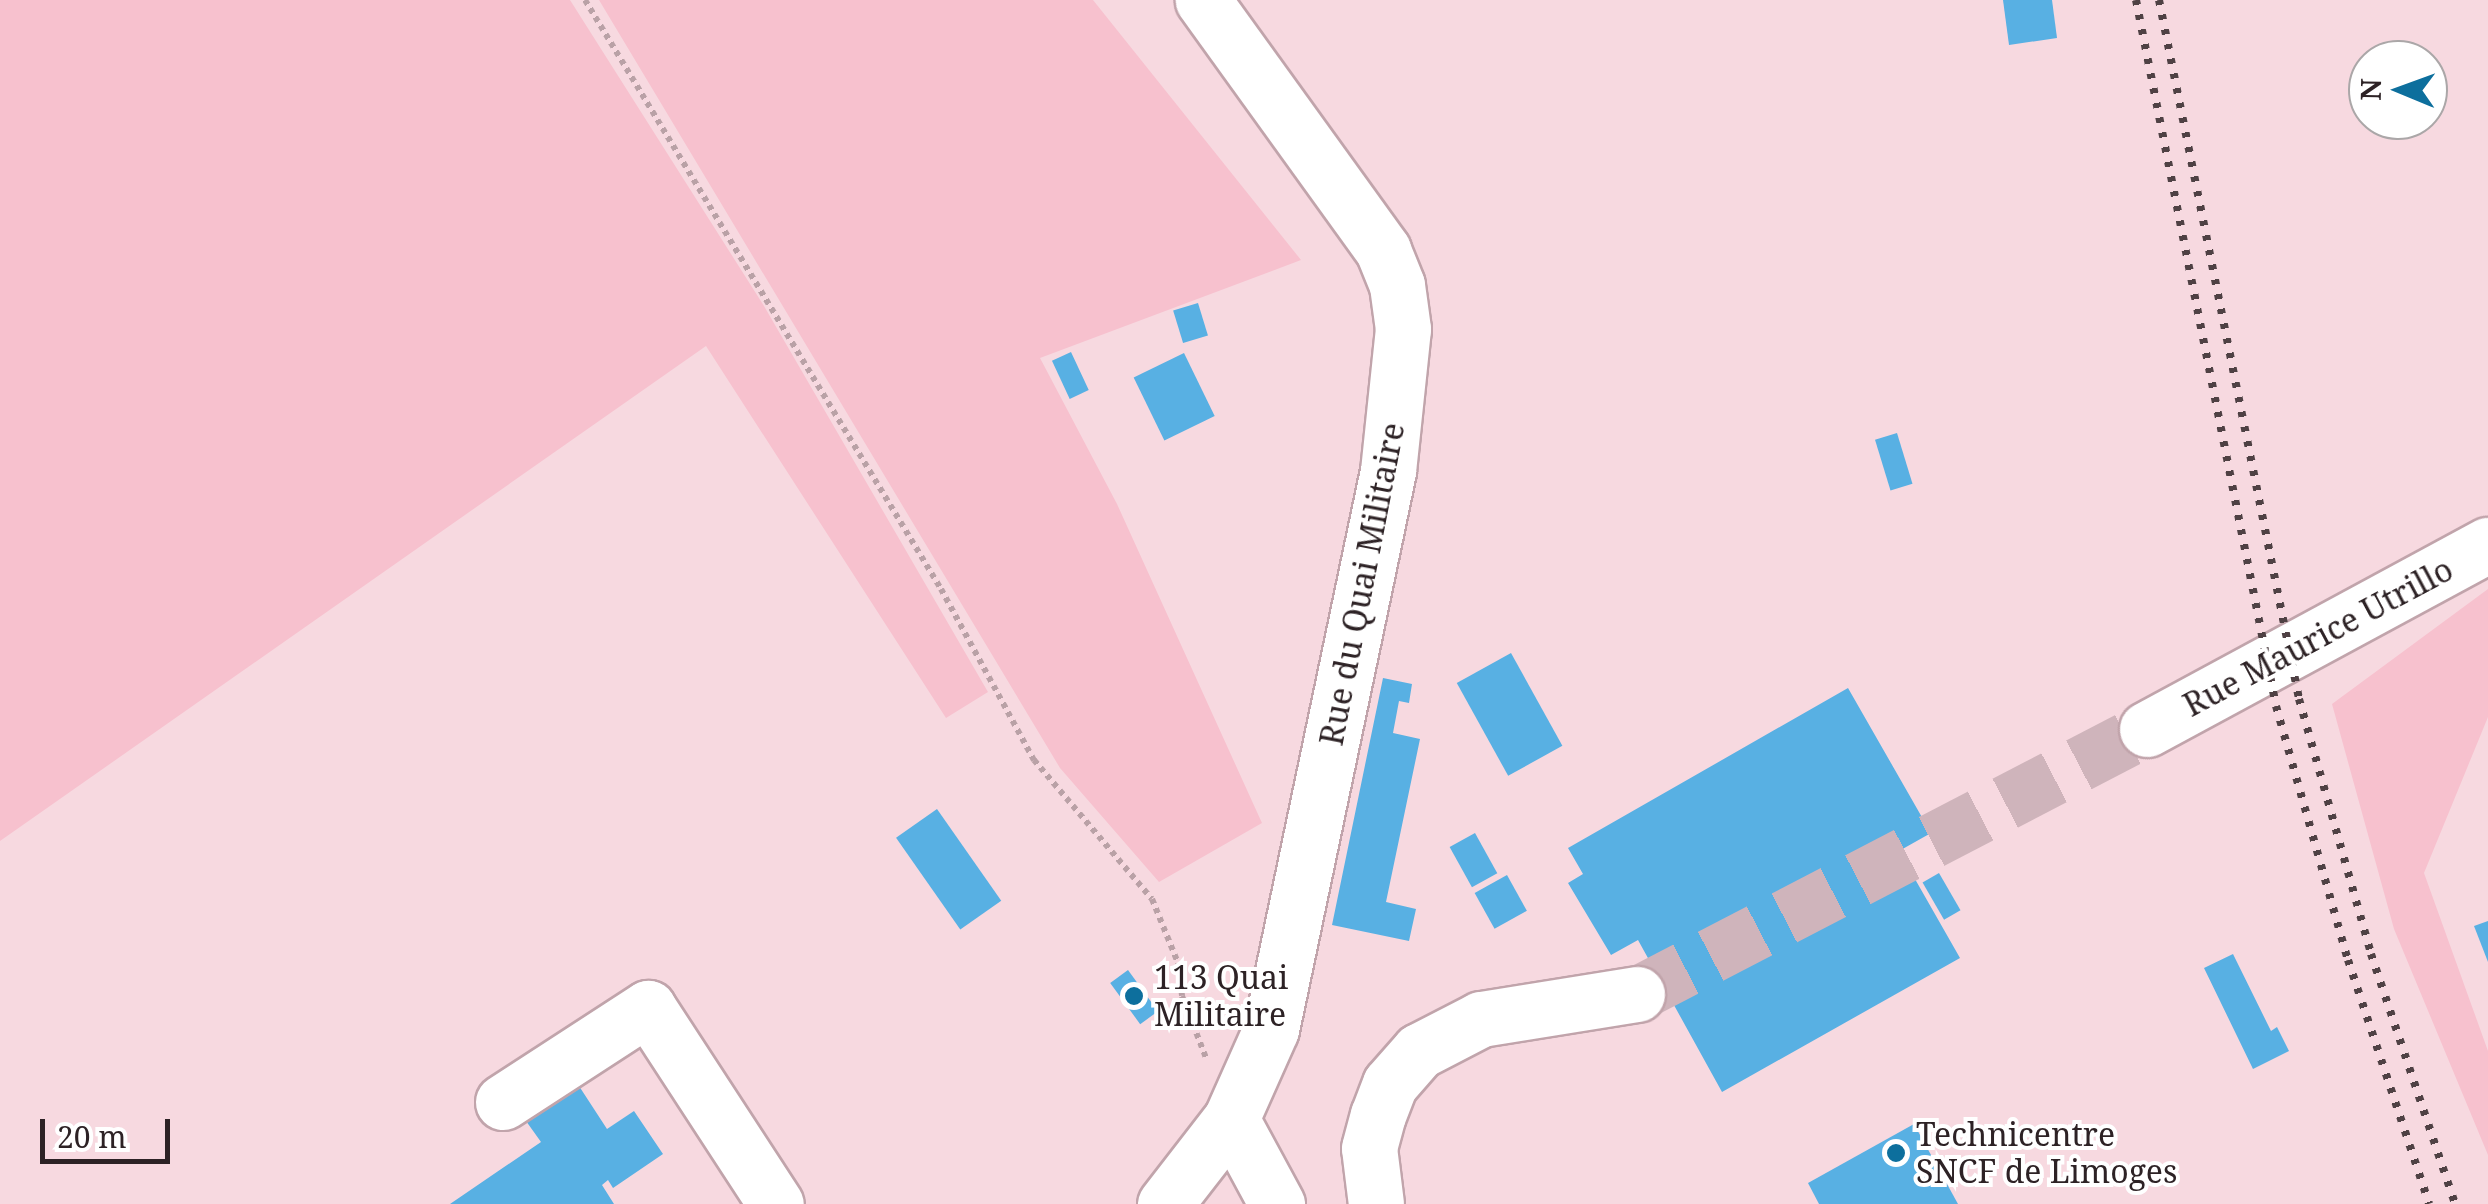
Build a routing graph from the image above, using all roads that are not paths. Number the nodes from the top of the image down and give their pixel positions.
1 (1203, 0) edge
2 (2488, 545) edge
3 (2147, 730) tunnel mouth
4 (1637, 994) tunnel mouth
5 (503, 1102) dead end
6 (1231, 1119) junction
7 (776, 1204) edge
8 (1165, 1204) edge
9 (1277, 1204) edge
10 (1376, 1204) edge

1 - 6 street, Rue du Quai Militaire
2 - 3 street, Rue Maurice Utrillo
4 - 10 street
5 - 7 street
6 - 8 street, Rue du Quai Militaire
6 - 9 street

